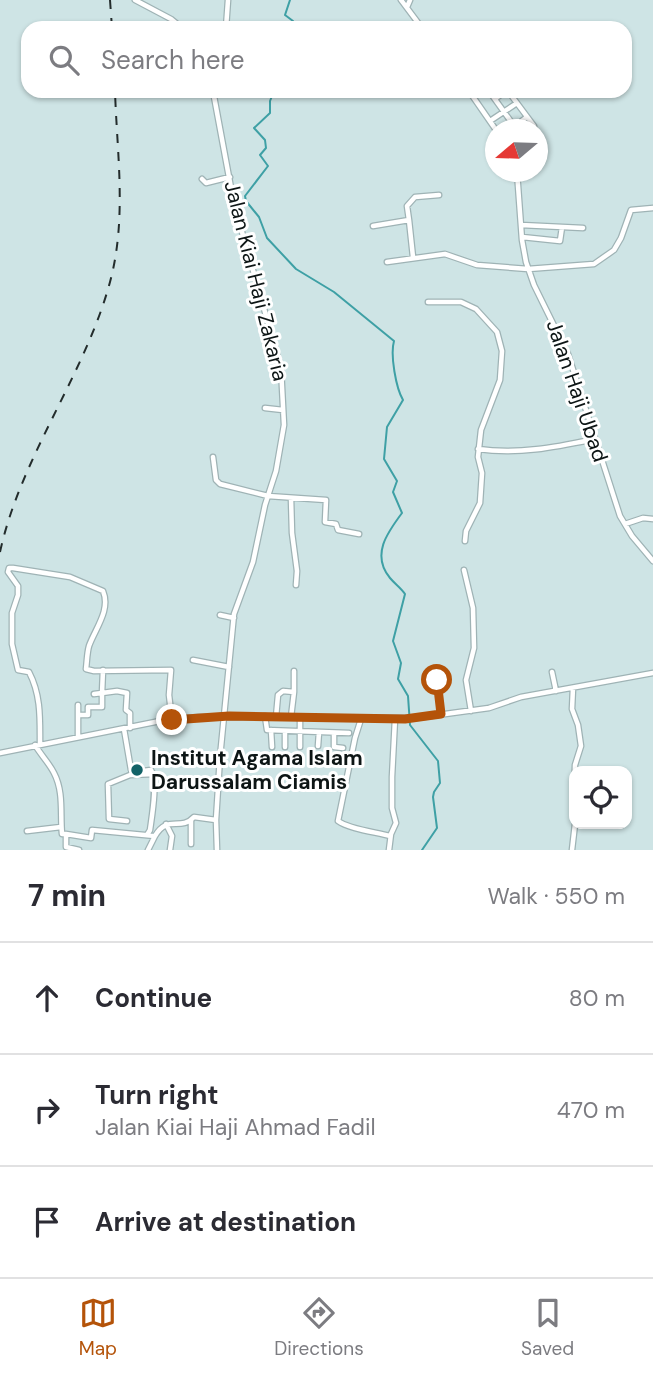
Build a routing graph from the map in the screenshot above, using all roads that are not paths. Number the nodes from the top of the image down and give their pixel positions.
1 (135, 0) edge
2 (228, 0) edge
3 (401, 0) edge
4 (410, 0) edge
5 (407, 7) junction
6 (173, 21) edge
7 (226, 21) edge
8 (417, 21) edge
9 (214, 98) edge
10 (474, 98) edge
11 (513, 98) edge
12 (495, 99) edge
13 (517, 103) junction
14 (505, 111) junction
15 (527, 117) edge
16 (489, 119) edge
17 (493, 119) edge
18 (510, 119) edge
19 (230, 177) junction
20 (202, 179) dead end
21 (518, 182) edge
22 (439, 195) dead end
23 (653, 208) edge
24 (409, 220) junction
25 (522, 225) junction
26 (373, 226) dead end
27 (562, 227) junction
28 (583, 228) dead end
29 (522, 237) junction
30 (413, 257) junction
31 (387, 262) dead end
32 (528, 269) junction
33 (428, 302) dead end
34 (265, 408) dead end
35 (283, 410) junction
36 (595, 439) junction
37 (478, 449) junction
38 (213, 457) dead end
39 (268, 496) junction
40 (291, 498) junction
41 (653, 519) edge
42 (625, 524) junction
43 (359, 534) dead end
44 (464, 541) dead end
45 (653, 561) edge
46 (464, 570) dead end
47 (296, 585) dead end
48 (220, 615) dead end
49 (234, 618) junction
50 (193, 660) dead end
51 (229, 667) junction
52 (103, 670) junction
53 (293, 671) dead end
54 (552, 672) dead end
55 (653, 673) edge
56 (436, 675) dead end
57 (573, 688) junction
58 (556, 691) junction
59 (294, 692) junction
60 (102, 693) junction
61 (94, 694) dead end
62 (78, 705) dead end
63 (471, 711) junction
64 (441, 714) junction
65 (78, 715) junction
66 (223, 716) junction
67 (265, 716) junction
68 (276, 717) junction
69 (291, 717) junction
70 (300, 718) junction
71 (360, 719) junction
72 (396, 719) junction
73 (172, 720) junction
74 (127, 728) junction
75 (271, 730) junction
76 (285, 730) junction
77 (299, 731) junction
78 (319, 732) junction
79 (334, 733) junction
80 (348, 733) dead end
81 (78, 737) junction
82 (38, 744) junction
83 (318, 746) dead end
84 (272, 747) dead end
85 (285, 747) dead end
86 (300, 747) dead end
87 (343, 748) dead end
88 (0, 753) edge
89 (200, 754) dead end
90 (220, 757) junction
91 (575, 766) edge
92 (154, 774) junction
93 (216, 820) junction
94 (127, 821) dead end
95 (191, 821) junction
96 (167, 825) junction
97 (61, 827) junction
98 (574, 829) edge
99 (27, 831) dead end
100 (66, 834) junction
101 (147, 835) junction
102 (155, 836) junction
103 (390, 836) junction
104 (191, 844) dead end
105 (79, 850) edge
106 (148, 850) edge
107 (170, 850) edge
108 (217, 850) edge
109 (389, 850) edge
110 (572, 850) edge

1 - 6 street
2 - 7 street
3 - 5 street
4 - 5 street
5 - 8 street
9 - 19 street, Jalan Kiai Haji Zakaria
10 - 16 street
11 - 13 street
12 - 14 street
13 - 14 street
13 - 15 street
14 - 17 street
14 - 18 street
19 - 20 street
19 - 35 street, Jalan Kiai Haji Zakaria
21 - 25 street, Jalan Haji Ubad
22 - 24 street
23 - 32 street
24 - 26 street
24 - 30 street
25 - 27 street
25 - 29 street, Jalan Haji Ubad
27 - 28 street
27 - 29 street
29 - 32 street, Jalan Haji Ubad
30 - 31 street
30 - 32 street
32 - 36 street, Jalan Haji Ubad
33 - 37 street
34 - 35 street
35 - 39 street, Jalan Kiai Haji Zakaria
36 - 37 street
36 - 42 street, Jalan Haji Ubad
37 - 44 street
38 - 39 street
39 - 40 street
39 - 49 street, Jalan Kiai Haji Zakaria
40 - 43 street
40 - 47 street
41 - 42 street
42 - 45 street, Jalan Haji Ubad
46 - 63 street
48 - 49 street
49 - 51 street, Jalan Kiai Haji Zakaria
50 - 51 street
51 - 66 street, Jalan Kiai Haji Zakaria
52 - 60 street
52 - 73 street
52 - 82 street
53 - 59 street
54 - 58 street
55 - 57 street
56 - 64 street
57 - 58 street
57 - 91 street
58 - 63 street
59 - 68 street
59 - 69 street
60 - 61 street
60 - 65 street
60 - 74 street
62 - 65 street
63 - 64 street
64 - 72 street
65 - 81 street
66 - 67 street
66 - 73 street
66 - 90 street, Jalan Kiai Haji Zakaria
67 - 68 street
67 - 75 street
68 - 69 street
69 - 70 street
70 - 71 street
70 - 77 street
71 - 72 street
71 - 103 street
72 - 103 street
73 - 74 street
74 - 81 street
74 - 92 street
75 - 76 street
75 - 84 street
76 - 77 street
76 - 85 street
77 - 78 street
77 - 86 street
78 - 79 street
78 - 83 street
79 - 80 street
79 - 87 street
81 - 82 street
82 - 88 street
82 - 97 street
89 - 90 street
90 - 93 street, Jalan Kiai Haji Zakaria
92 - 94 street
92 - 101 street
93 - 95 street
93 - 108 street, Jalan Kiai Haji Zakaria
95 - 96 street
95 - 104 street
96 - 102 street
96 - 107 street
97 - 99 street
97 - 100 street
98 - 110 street
100 - 101 street
100 - 105 street
101 - 102 street
102 - 106 street
103 - 109 street

